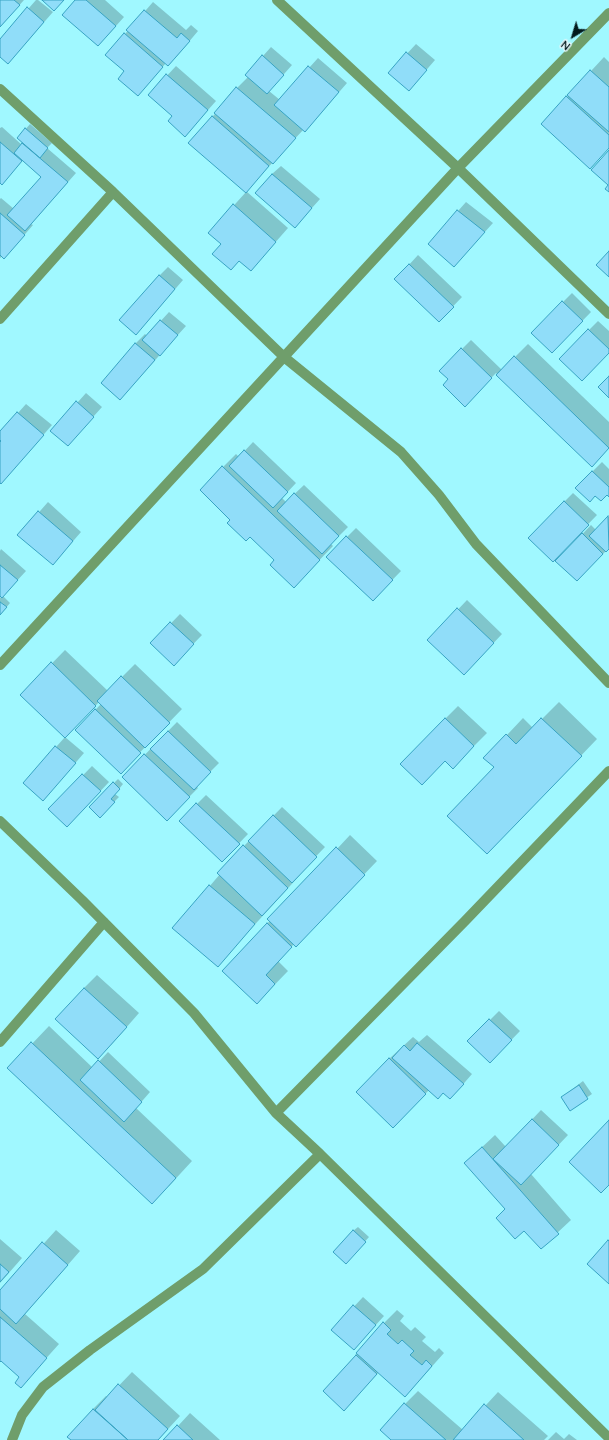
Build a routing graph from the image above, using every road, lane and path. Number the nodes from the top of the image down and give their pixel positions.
1 (277, 0) edge
2 (609, 13) edge
3 (0, 89) edge
4 (458, 168) junction
5 (112, 192) junction
6 (609, 314) edge
7 (0, 320) edge
8 (284, 357) junction
9 (0, 665) edge
10 (609, 683) edge
11 (609, 771) edge
12 (0, 822) edge
13 (104, 922) junction
14 (0, 1042) edge
15 (276, 1113) junction
16 (320, 1154) junction
17 (609, 1438) edge
18 (12, 1440) edge

1 - 4 street
2 - 4 street
3 - 5 street
4 - 6 street
4 - 8 street
5 - 7 street
5 - 8 street
8 - 9 street
8 - 10 street
11 - 15 street
12 - 13 street
13 - 14 street
13 - 15 street
15 - 16 street
16 - 17 street
16 - 18 street

